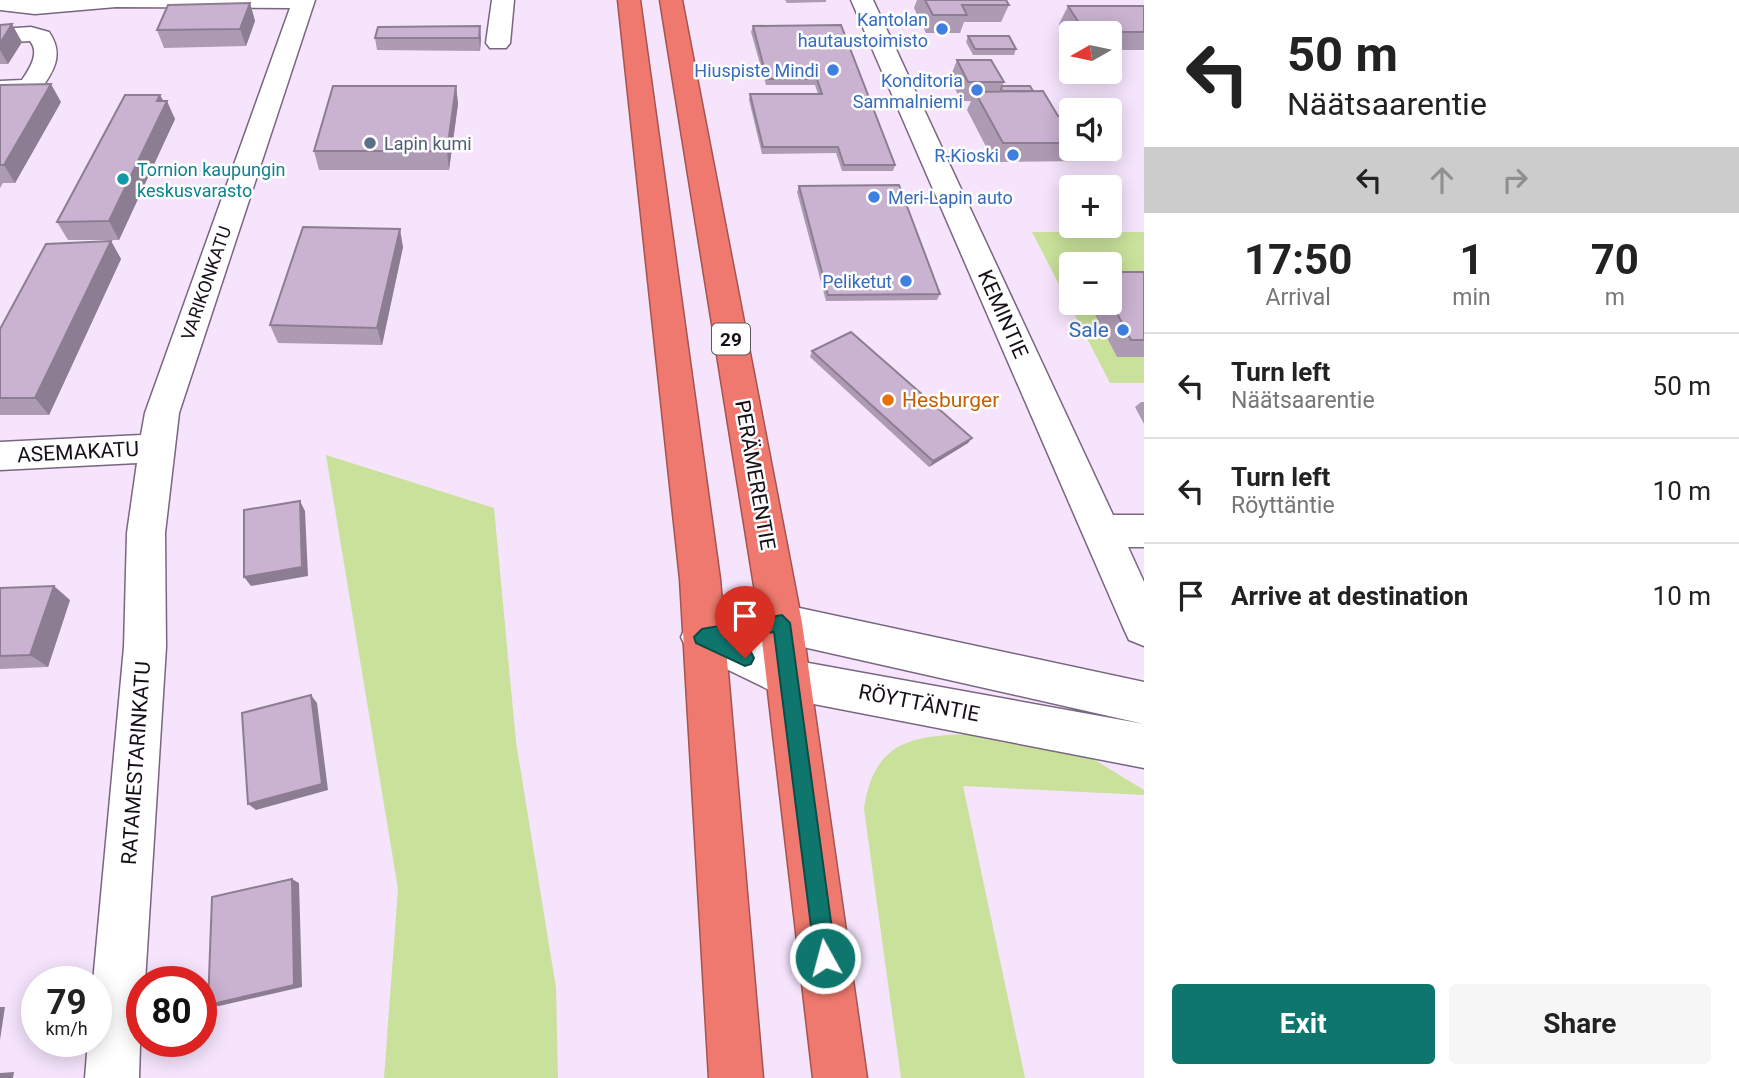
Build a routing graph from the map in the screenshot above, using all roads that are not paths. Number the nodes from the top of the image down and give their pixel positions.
1 (47, 0) edge
2 (107, 0) edge
3 (503, 0) edge
4 (629, 0) edge
5 (671, 0) edge
6 (862, 0) edge
7 (304, 1) edge
8 (0, 3) edge
9 (0, 36) edge
10 (498, 43) dead end
11 (0, 88) edge
12 (156, 448) junction
13 (0, 456) edge
14 (1101, 531) junction
15 (1144, 531) edge
16 (782, 623) junction
17 (1144, 627) edge
18 (702, 637) junction
19 (788, 679) junction
20 (1144, 703) edge
21 (1144, 746) edge
22 (112, 1078) edge
23 (736, 1078) edge
24 (840, 1078) edge

1 - 8 street
2 - 7 street
2 - 8 street
3 - 10 street
4 - 18 highway
5 - 16 highway, PERÄMERENTIE / 29
6 - 14 street, KEMINTIE
7 - 12 street, VARIKONKATU
9 - 11 street
12 - 13 street, ASEMAKATU
12 - 22 street, RATAMESTARINKATU
14 - 15 street
14 - 17 street, KEMINTIE
16 - 18 street
16 - 19 highway, PERÄMERENTIE / 29
16 - 20 street
18 - 19 street, RÖYTTÄNTIE
18 - 23 highway
19 - 21 street, RÖYTTÄNTIE
19 - 24 highway, PERÄMERENTIE / 29

